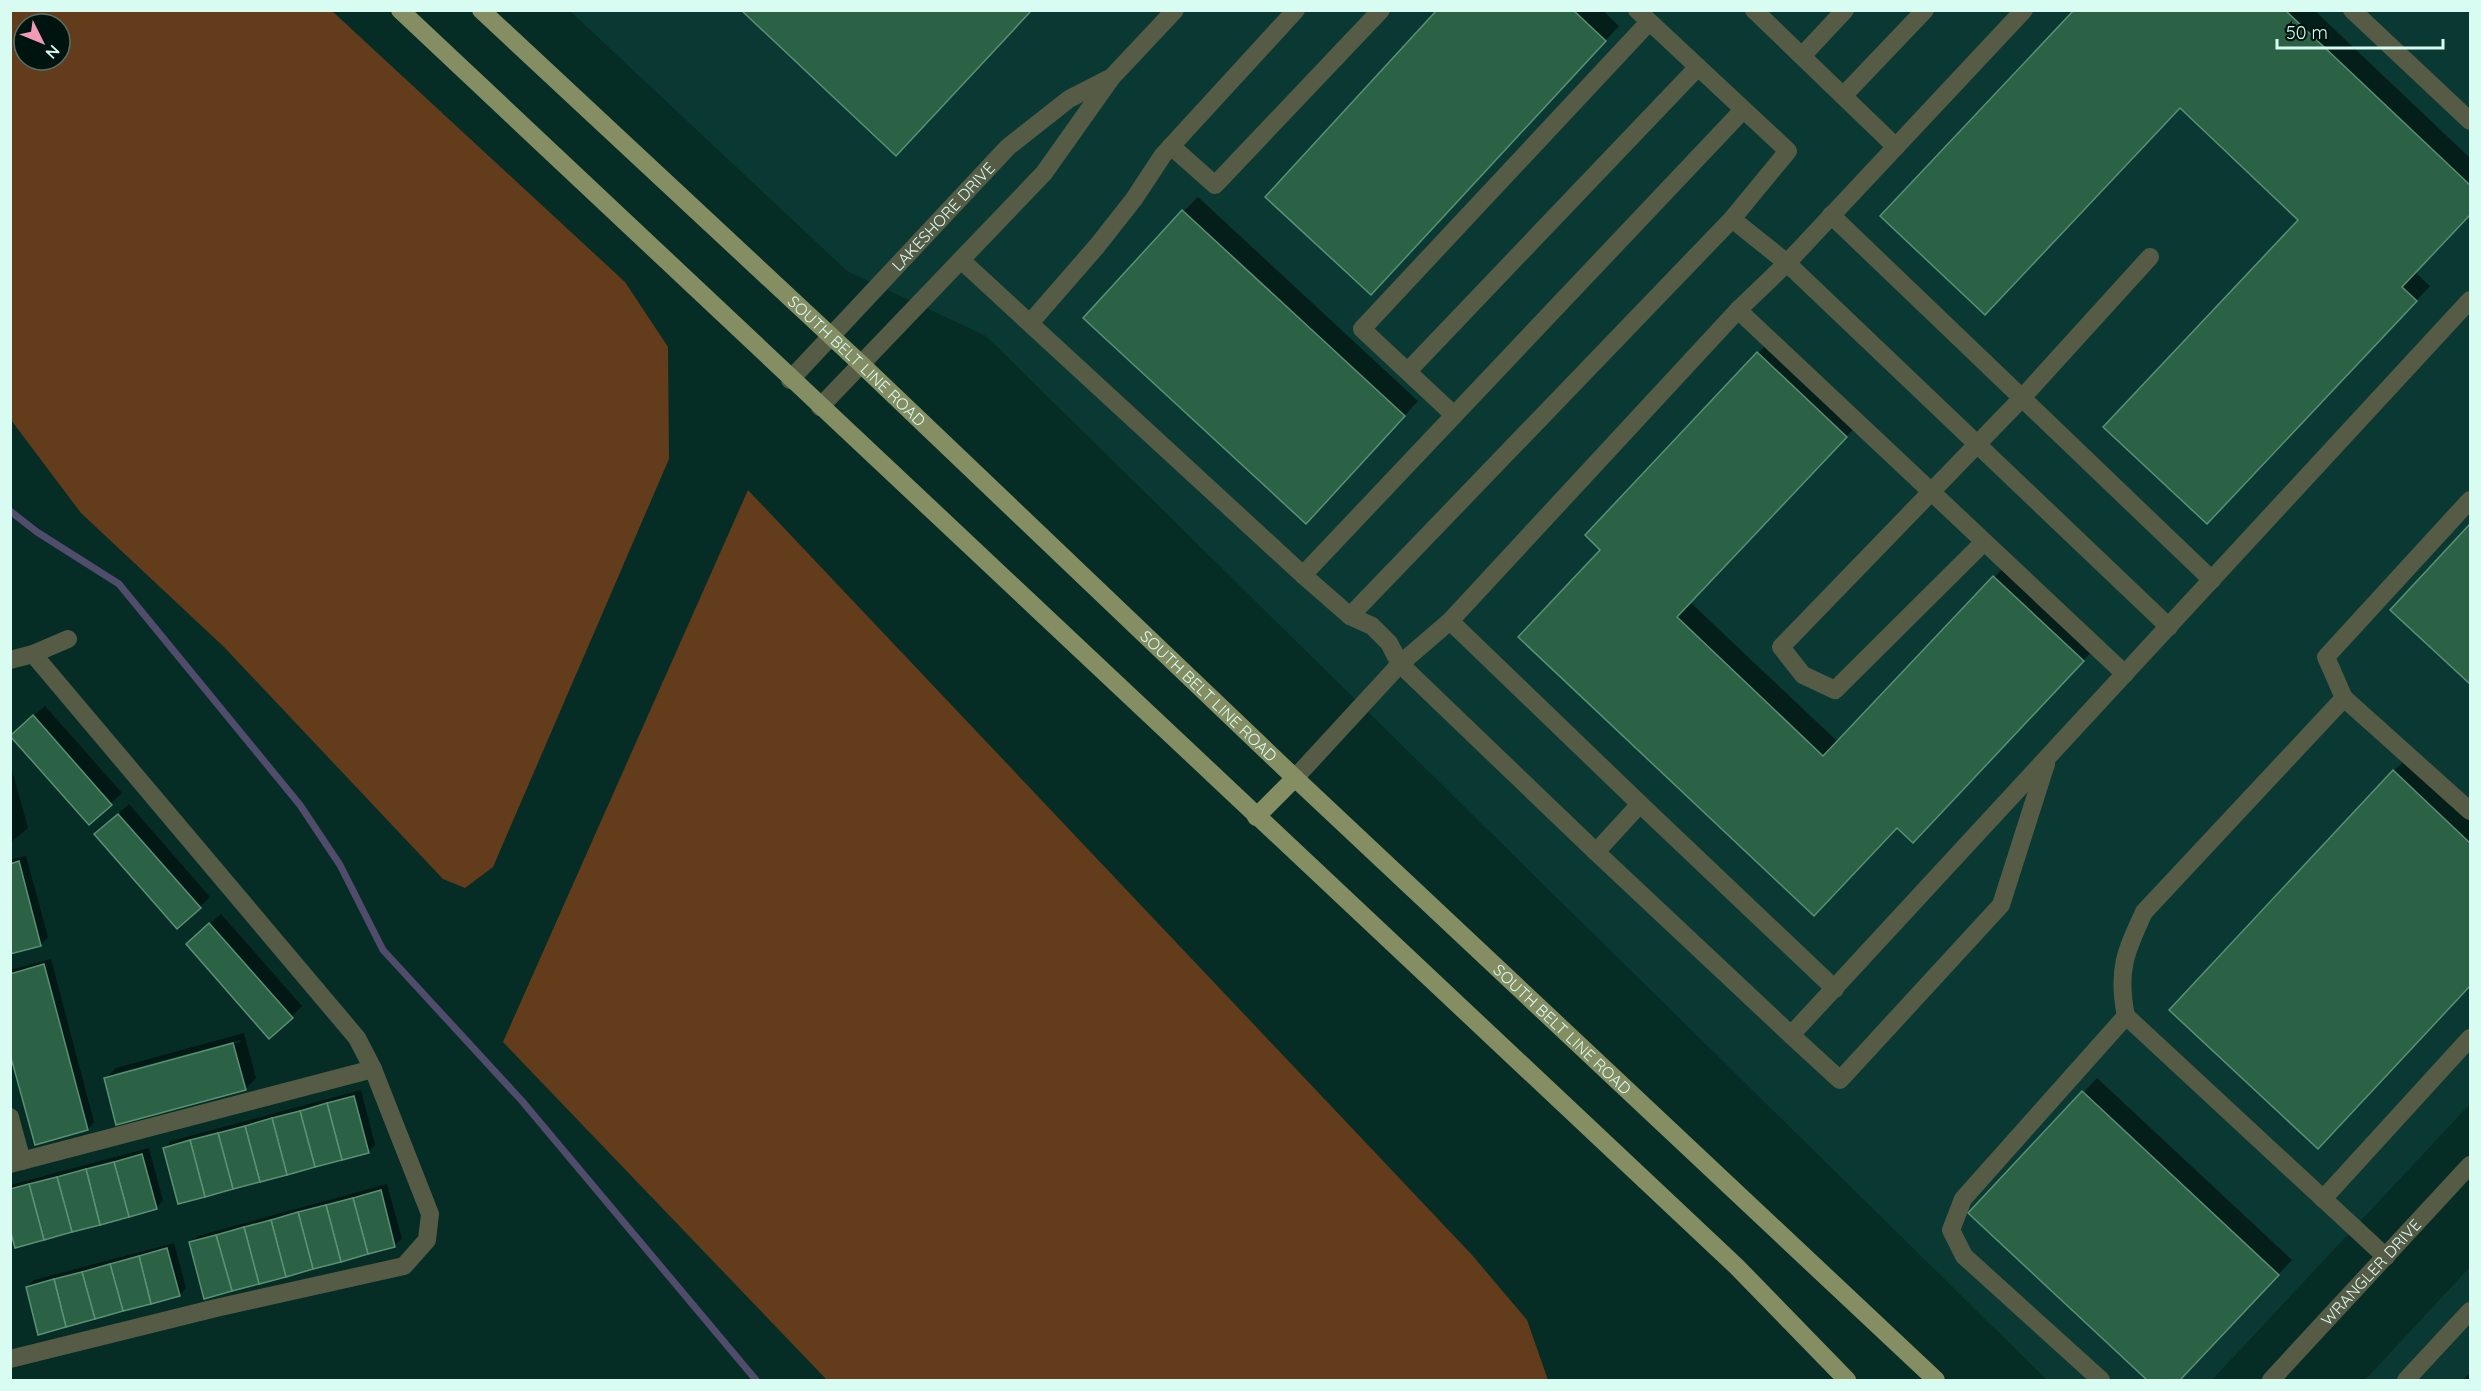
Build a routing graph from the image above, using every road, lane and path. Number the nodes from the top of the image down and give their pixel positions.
1 (400, 10) edge
2 (481, 10) edge
3 (1175, 10) edge
4 (1296, 10) edge
5 (1381, 10) edge
6 (1754, 10) edge
7 (1845, 10) edge
8 (1925, 10) edge
9 (2024, 10) edge
10 (2352, 10) edge
11 (1643, 16) edge
12 (1802, 56) junction
13 (1698, 67) junction
14 (1112, 77) junction
15 (1843, 96) junction
16 (1743, 110) junction
17 (2470, 121) edge
18 (1171, 146) junction
19 (1896, 147) junction
20 (1832, 215) junction
21 (1732, 219) junction
22 (2150, 257) dead end
23 (961, 260) junction
24 (1787, 263) junction
25 (2470, 300) edge
26 (1738, 310) junction
27 (1030, 323) junction
28 (831, 337) junction
29 (861, 364) junction
30 (1407, 371) junction
31 (790, 380) junction
32 (2022, 398) junction
33 (820, 407) junction
34 (1454, 415) junction
35 (1976, 443) junction
36 (1930, 492) junction
37 (2470, 500) edge
38 (1984, 542) junction
39 (1303, 575) junction
40 (2212, 580) junction
41 (1350, 616) junction
42 (1449, 621) junction
43 (2169, 627) junction
44 (68, 639) dead end
45 (33, 654) junction
46 (10, 660) edge
47 (1400, 664) junction
48 (2125, 674) junction
49 (2344, 698) junction
50 (2048, 758) junction
51 (1295, 778) junction
52 (1640, 804) junction
53 (2470, 811) edge
54 (1256, 817) junction
55 (1596, 852) junction
56 (1834, 988) junction
57 (2126, 1016) junction
58 (1791, 1035) junction
59 (2470, 1038) edge
60 (373, 1069) junction
61 (10, 1117) edge
62 (16, 1163) edge
63 (2470, 1165) edge
64 (2323, 1199) junction
65 (2386, 1257) junction
66 (2470, 1311) edge
67 (10, 1359) edge
68 (1847, 1380) edge
69 (1936, 1380) edge
70 (2101, 1380) edge
71 (2271, 1380) edge
72 (2406, 1380) edge

1 - 31 main road
2 - 28 main road, SOUTH BELT LINE ROAD
3 - 14 street, LAKESHORE DRIVE
4 - 18 street
5 - 18 street
6 - 12 street
7 - 12 street
8 - 15 street
9 - 19 street
10 - 17 street
11 - 13 street
11 - 30 street
12 - 15 street
13 - 16 street
13 - 30 street
14 - 23 street, LAKESHORE DRIVE
14 - 28 street, LAKESHORE DRIVE
15 - 19 street
16 - 21 street
16 - 34 street
18 - 27 street
19 - 20 street
20 - 24 street
20 - 32 street
21 - 24 street
21 - 41 street
22 - 32 street
23 - 27 street
23 - 29 street, LAKESHORE DRIVE
24 - 26 street
24 - 35 street
25 - 40 street
26 - 36 street
26 - 42 street
27 - 39 street
28 - 29 main road, SOUTH BELT LINE ROAD
28 - 31 street, LAKESHORE DRIVE
29 - 33 street, LAKESHORE DRIVE
29 - 51 main road, SOUTH BELT LINE ROAD
30 - 34 street
31 - 33 main road
32 - 35 street
32 - 40 street
33 - 54 main road
34 - 39 street
35 - 36 street
35 - 43 street
36 - 38 street
36 - 38 street
37 - 49 street
38 - 48 street
39 - 41 street
40 - 43 street
41 - 47 street
42 - 47 street
42 - 52 street
43 - 48 street
44 - 45 street
45 - 46 street
45 - 60 street
47 - 51 street
47 - 55 street
48 - 50 street
49 - 53 street
49 - 57 street
50 - 56 street
50 - 58 street
51 - 54 main road
51 - 69 main road, SOUTH BELT LINE ROAD
52 - 55 street
52 - 56 street
54 - 68 main road
55 - 58 street
56 - 58 street
57 - 64 street
57 - 70 street
59 - 64 street
60 - 62 street
60 - 67 street
61 - 62 street
63 - 65 street, WRANGLER DRIVE
64 - 65 street
65 - 71 street, WRANGLER DRIVE
66 - 72 street

